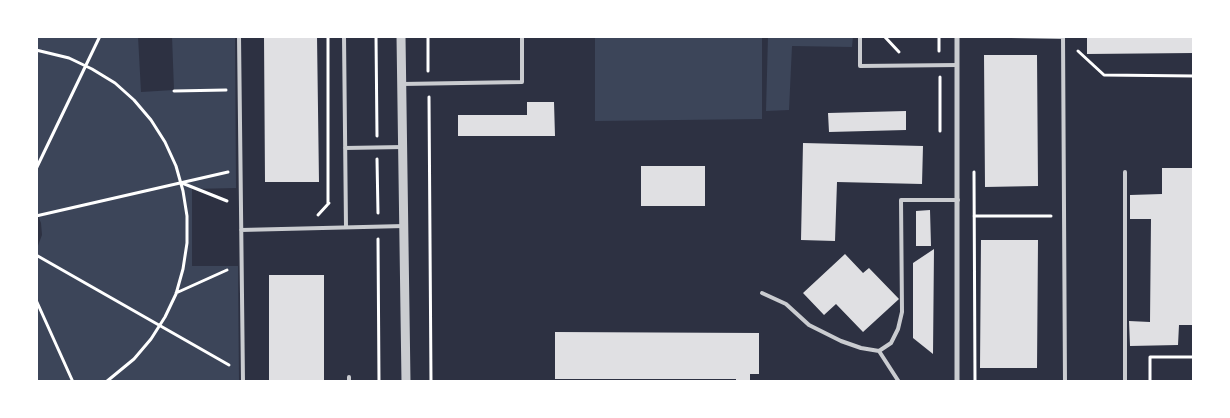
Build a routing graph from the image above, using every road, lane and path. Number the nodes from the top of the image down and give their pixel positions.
1 (100, 36) edge
2 (239, 36) edge
3 (328, 36) edge
4 (344, 36) edge
5 (376, 36) edge
6 (402, 36) edge
7 (428, 36) edge
8 (522, 36) edge
9 (860, 36) edge
10 (957, 36) edge
11 (1011, 36) edge
12 (1063, 37) edge
13 (36, 50) edge
14 (957, 65) junction
15 (86, 66) junction
16 (1194, 76) edge
17 (428, 83) junction
18 (402, 84) junction
19 (239, 90) junction
20 (174, 91) dead end
21 (403, 147) junction
22 (345, 148) junction
23 (377, 148) junction
24 (974, 168) dead end
25 (36, 169) edge
26 (240, 170) junction
27 (1125, 172) dead end
28 (346, 182) junction
29 (181, 183) junction
30 (958, 200) junction
31 (328, 204) junction
32 (241, 206) junction
33 (36, 216) edge
34 (974, 216) junction
35 (1064, 216) junction
36 (404, 226) junction
37 (346, 227) junction
38 (378, 227) junction
39 (305, 228) junction
40 (241, 230) junction
41 (36, 255) edge
42 (242, 263) junction
43 (762, 293) dead end
44 (176, 294) junction
45 (36, 300) edge
46 (160, 326) junction
47 (879, 351) junction
48 (1194, 357) edge
49 (243, 373) junction
50 (73, 382) edge
51 (106, 382) edge
52 (243, 382) edge
53 (379, 382) edge
54 (406, 382) edge
55 (431, 382) edge
56 (899, 382) edge
57 (957, 382) edge
58 (975, 382) edge
59 (1065, 382) edge
60 (1125, 382) edge
61 (1150, 382) edge

1 - 15 path
2 - 19 lane
3 - 31 path
4 - 22 lane
5 - 23 path
6 - 18 street
7 - 17 path
8 - 17 lane
9 - 14 lane
10 - 14 street
11 - 12 lane
12 - 16 path
12 - 35 lane
13 - 15 path
14 - 30 street
15 - 25 path
15 - 29 path
17 - 18 lane
17 - 55 path
18 - 21 street
19 - 20 path
19 - 26 lane
21 - 23 lane
21 - 36 street
22 - 23 lane
22 - 28 lane
23 - 38 path
24 - 34 path
26 - 29 path
26 - 32 lane
27 - 60 lane
28 - 31 path
28 - 37 lane
29 - 32 path
29 - 33 path
29 - 44 path
30 - 47 lane
30 - 57 street
31 - 39 path
32 - 40 lane
34 - 35 path
34 - 58 path
35 - 59 lane
36 - 38 lane
36 - 54 street
37 - 38 lane
37 - 39 lane
38 - 53 path
39 - 40 lane
40 - 42 lane
41 - 46 path
42 - 44 path
42 - 49 lane
43 - 47 lane
44 - 46 path
45 - 50 path
46 - 49 path
46 - 51 path
47 - 56 lane
48 - 61 path
49 - 52 lane

